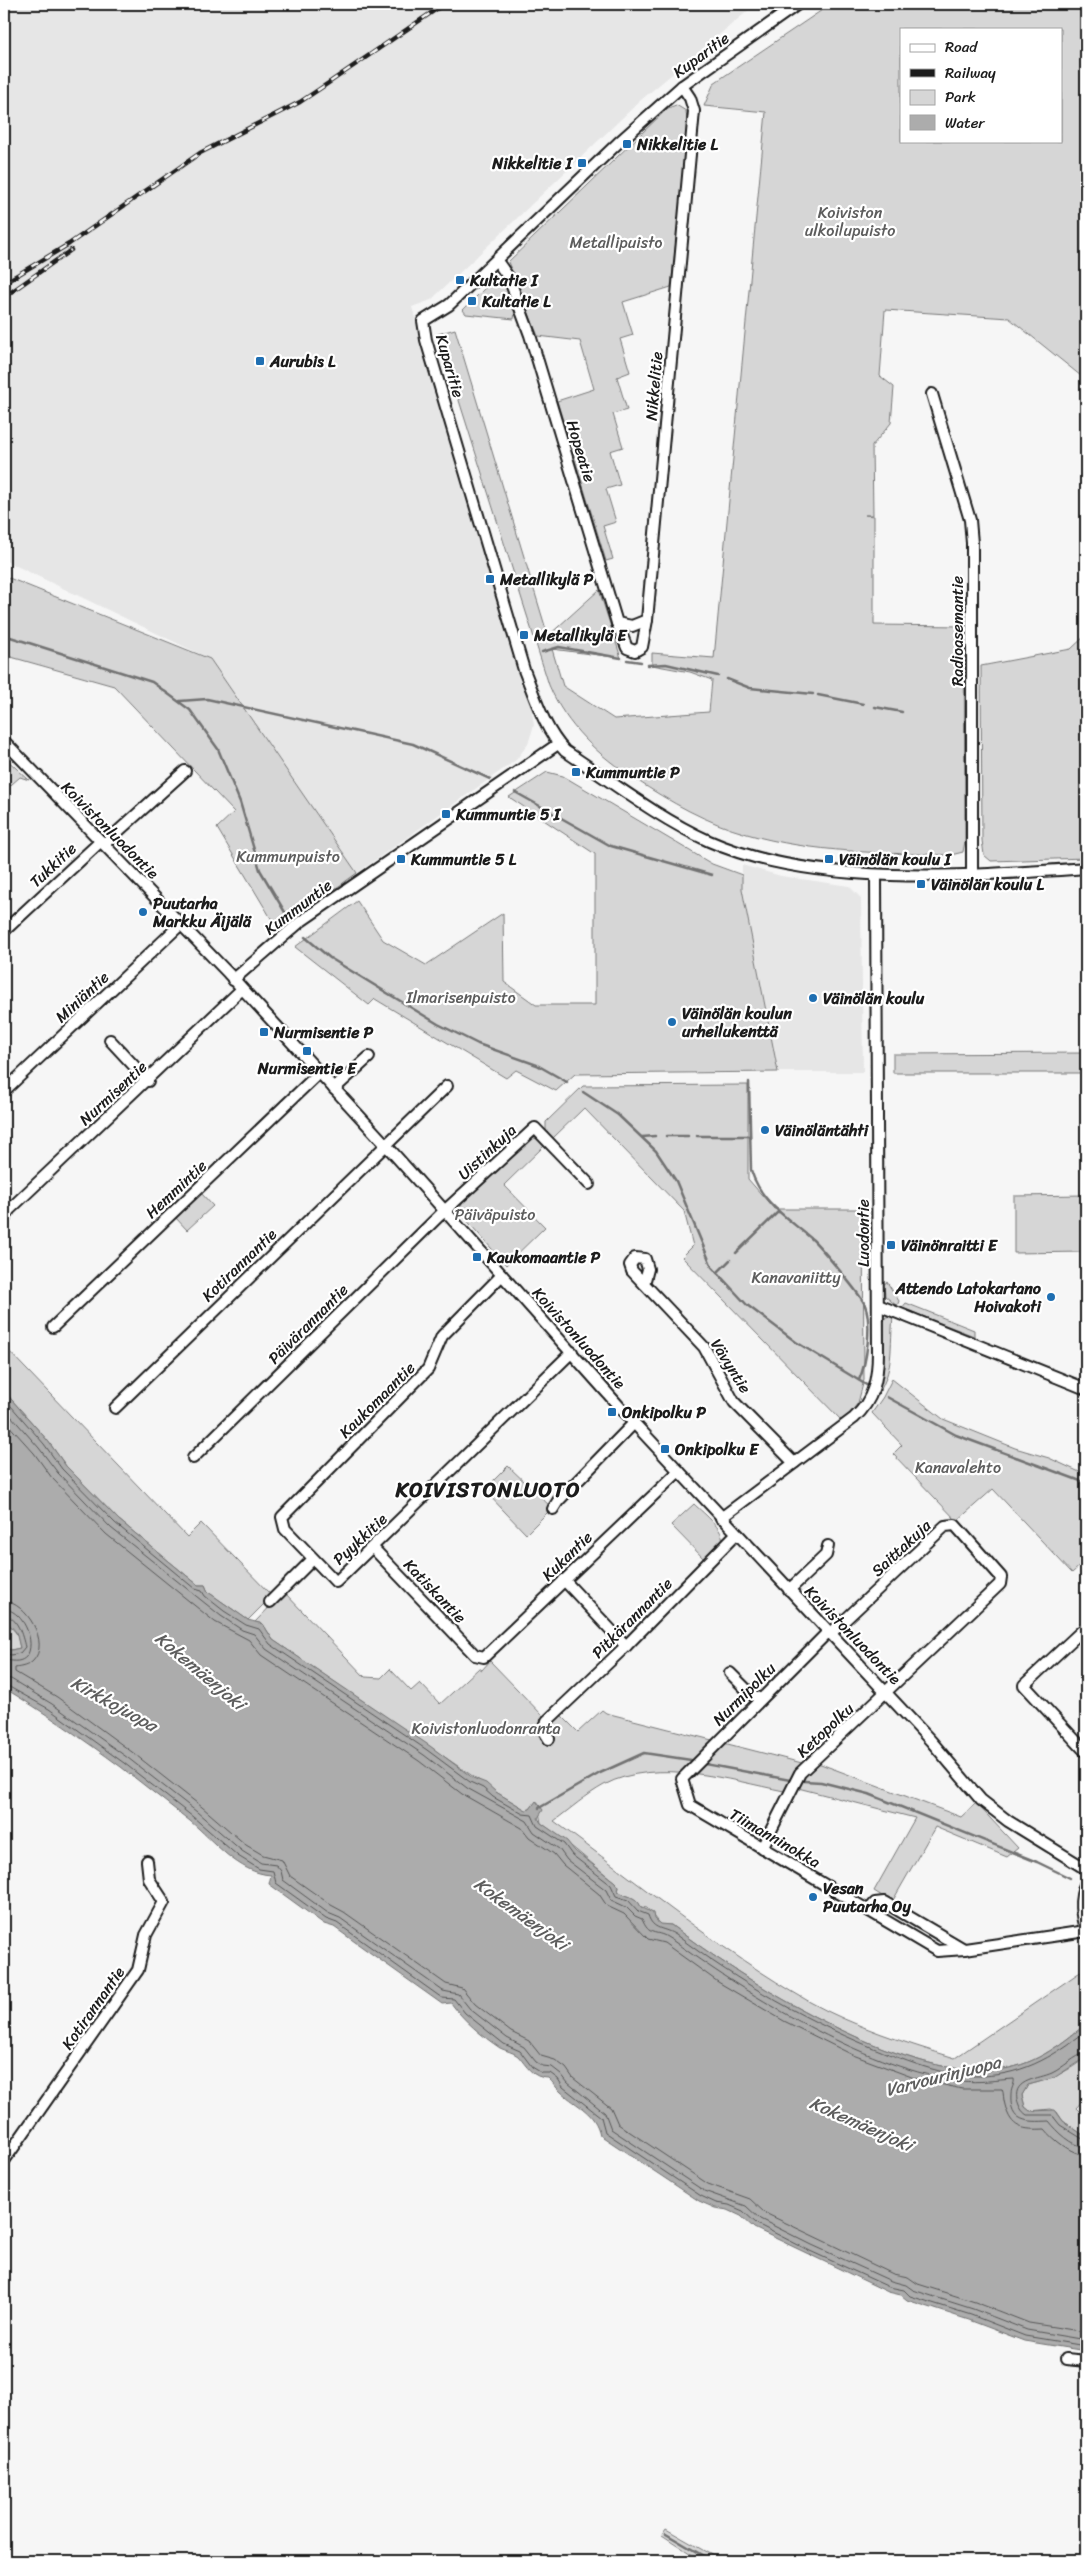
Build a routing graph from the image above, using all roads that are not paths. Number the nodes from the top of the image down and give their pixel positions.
1 (798, 4) edge
2 (682, 86) junction
3 (497, 261) junction
4 (932, 394) dead end
5 (647, 620) junction
6 (617, 623) junction
7 (4, 741) edge
8 (558, 744) junction
9 (185, 771) dead end
10 (103, 842) junction
11 (1086, 868) edge
12 (876, 874) junction
13 (972, 874) junction
14 (181, 924) junction
15 (4, 931) edge
16 (233, 980) junction
17 (242, 989) junction
18 (110, 1040) dead end
19 (369, 1057) dead end
20 (320, 1073) junction
21 (148, 1081) junction
22 (446, 1086) dead end
23 (334, 1089) junction
24 (4, 1091) edge
25 (386, 1145) junction
26 (590, 1184) dead end
27 (445, 1211) junction
28 (5, 1218) edge
29 (502, 1276) junction
30 (644, 1284) dead end
31 (878, 1305) junction
32 (53, 1327) dead end
33 (572, 1352) junction
34 (1086, 1389) edge
35 (115, 1408) dead end
36 (634, 1423) junction
37 (193, 1458) dead end
38 (794, 1463) junction
39 (679, 1472) junction
40 (553, 1509) dead end
41 (282, 1517) joint
42 (721, 1518) junction
43 (736, 1534) junction
44 (828, 1546) dead end
45 (373, 1548) junction
46 (313, 1559) junction
47 (564, 1580) junction
48 (789, 1590) junction
49 (270, 1602) dead end
50 (1085, 1629) edge
51 (829, 1633) junction
52 (626, 1646) junction
53 (475, 1655) joint
54 (730, 1673) dead end
55 (887, 1692) junction
56 (760, 1699) junction
57 (550, 1739) dead end
58 (1086, 1752) edge
59 (682, 1779) joint
60 (762, 1848) junction
61 (147, 1861) dead end
62 (1086, 1869) edge
63 (1086, 1882) edge
64 (869, 1910) junction
65 (1086, 1932) edge
66 (965, 1949) junction
67 (4, 2161) edge
68 (1066, 2359) dead end
69 (1086, 2361) edge

1 - 2 street, Kuparitie
2 - 3 street, Kuparitie
2 - 5 street, Nikkelitie
3 - 6 street, Hopeatie
3 - 8 street, Kuparitie
4 - 13 street, Radioasemantie
5 - 6 street
5 - 6 street, Nikkelitie
7 - 10 street, Koivistonluodontie
8 - 12 street
8 - 16 street, Kummuntie
9 - 10 street, Tukkitie
10 - 14 street, Koivistonluodontie
10 - 15 street, Tukkitie
11 - 13 street
12 - 13 street
12 - 31 street, Luodontie
14 - 16 street, Koivistonluodontie
14 - 24 street, Miniäntie
16 - 17 street, Koivistonluodontie
17 - 20 street, Koivistonluodontie
17 - 21 street, Nurmisentie
18 - 21 street
19 - 23 street
20 - 23 street, Koivistonluodontie
20 - 32 street, Hemmintie
21 - 28 street, Nurmisentie
22 - 25 street, Kotirannantie
23 - 25 street, Koivistonluodontie
25 - 27 street, Koivistonluodontie
25 - 35 street, Kotirannantie
26 - 27 street, Uistinkuja
27 - 29 street, Koivistonluodontie
27 - 37 street, Päivärannantie
29 - 33 street, Koivistonluodontie
29 - 41 street, Kaukomaantie
30 - 38 street, Vävyntie
31 - 34 street
31 - 38 street, Luodontie
33 - 36 street, Koivistonluodontie
33 - 45 street, Pyykkitie
36 - 39 street, Koivistonluodontie
36 - 40 street
38 - 42 street, Luodontie
39 - 42 street, Koivistonluodontie
39 - 47 street, Kukantie
41 - 46 street, Pyykkitie
42 - 43 street, Koivistonluodontie
43 - 48 street, Koivistonluodontie
43 - 52 street, Pitkärannantie
44 - 48 street
45 - 46 street, Pyykkitie
45 - 53 street, Katiskantie
46 - 49 street
47 - 52 street
47 - 53 street, Kukantie
48 - 51 street, Koivistonluodontie
50 - 58 street
51 - 55 street, Koivistonluodontie
51 - 55 street, Saittakuja
51 - 56 street, Nurmipolku
52 - 57 street, Pitkärannantie
54 - 56 street
55 - 60 street, Ketopolku
55 - 62 street, Koivistonluodontie
56 - 59 street, Nurmipolku
59 - 60 street, Tiimanninokka
60 - 64 street, Tiimanninokka
61 - 67 street, Kotirannantie
63 - 65 street
64 - 66 street, Tiimanninokka
64 - 66 street
65 - 66 street, Tiimanninokka
68 - 69 street

